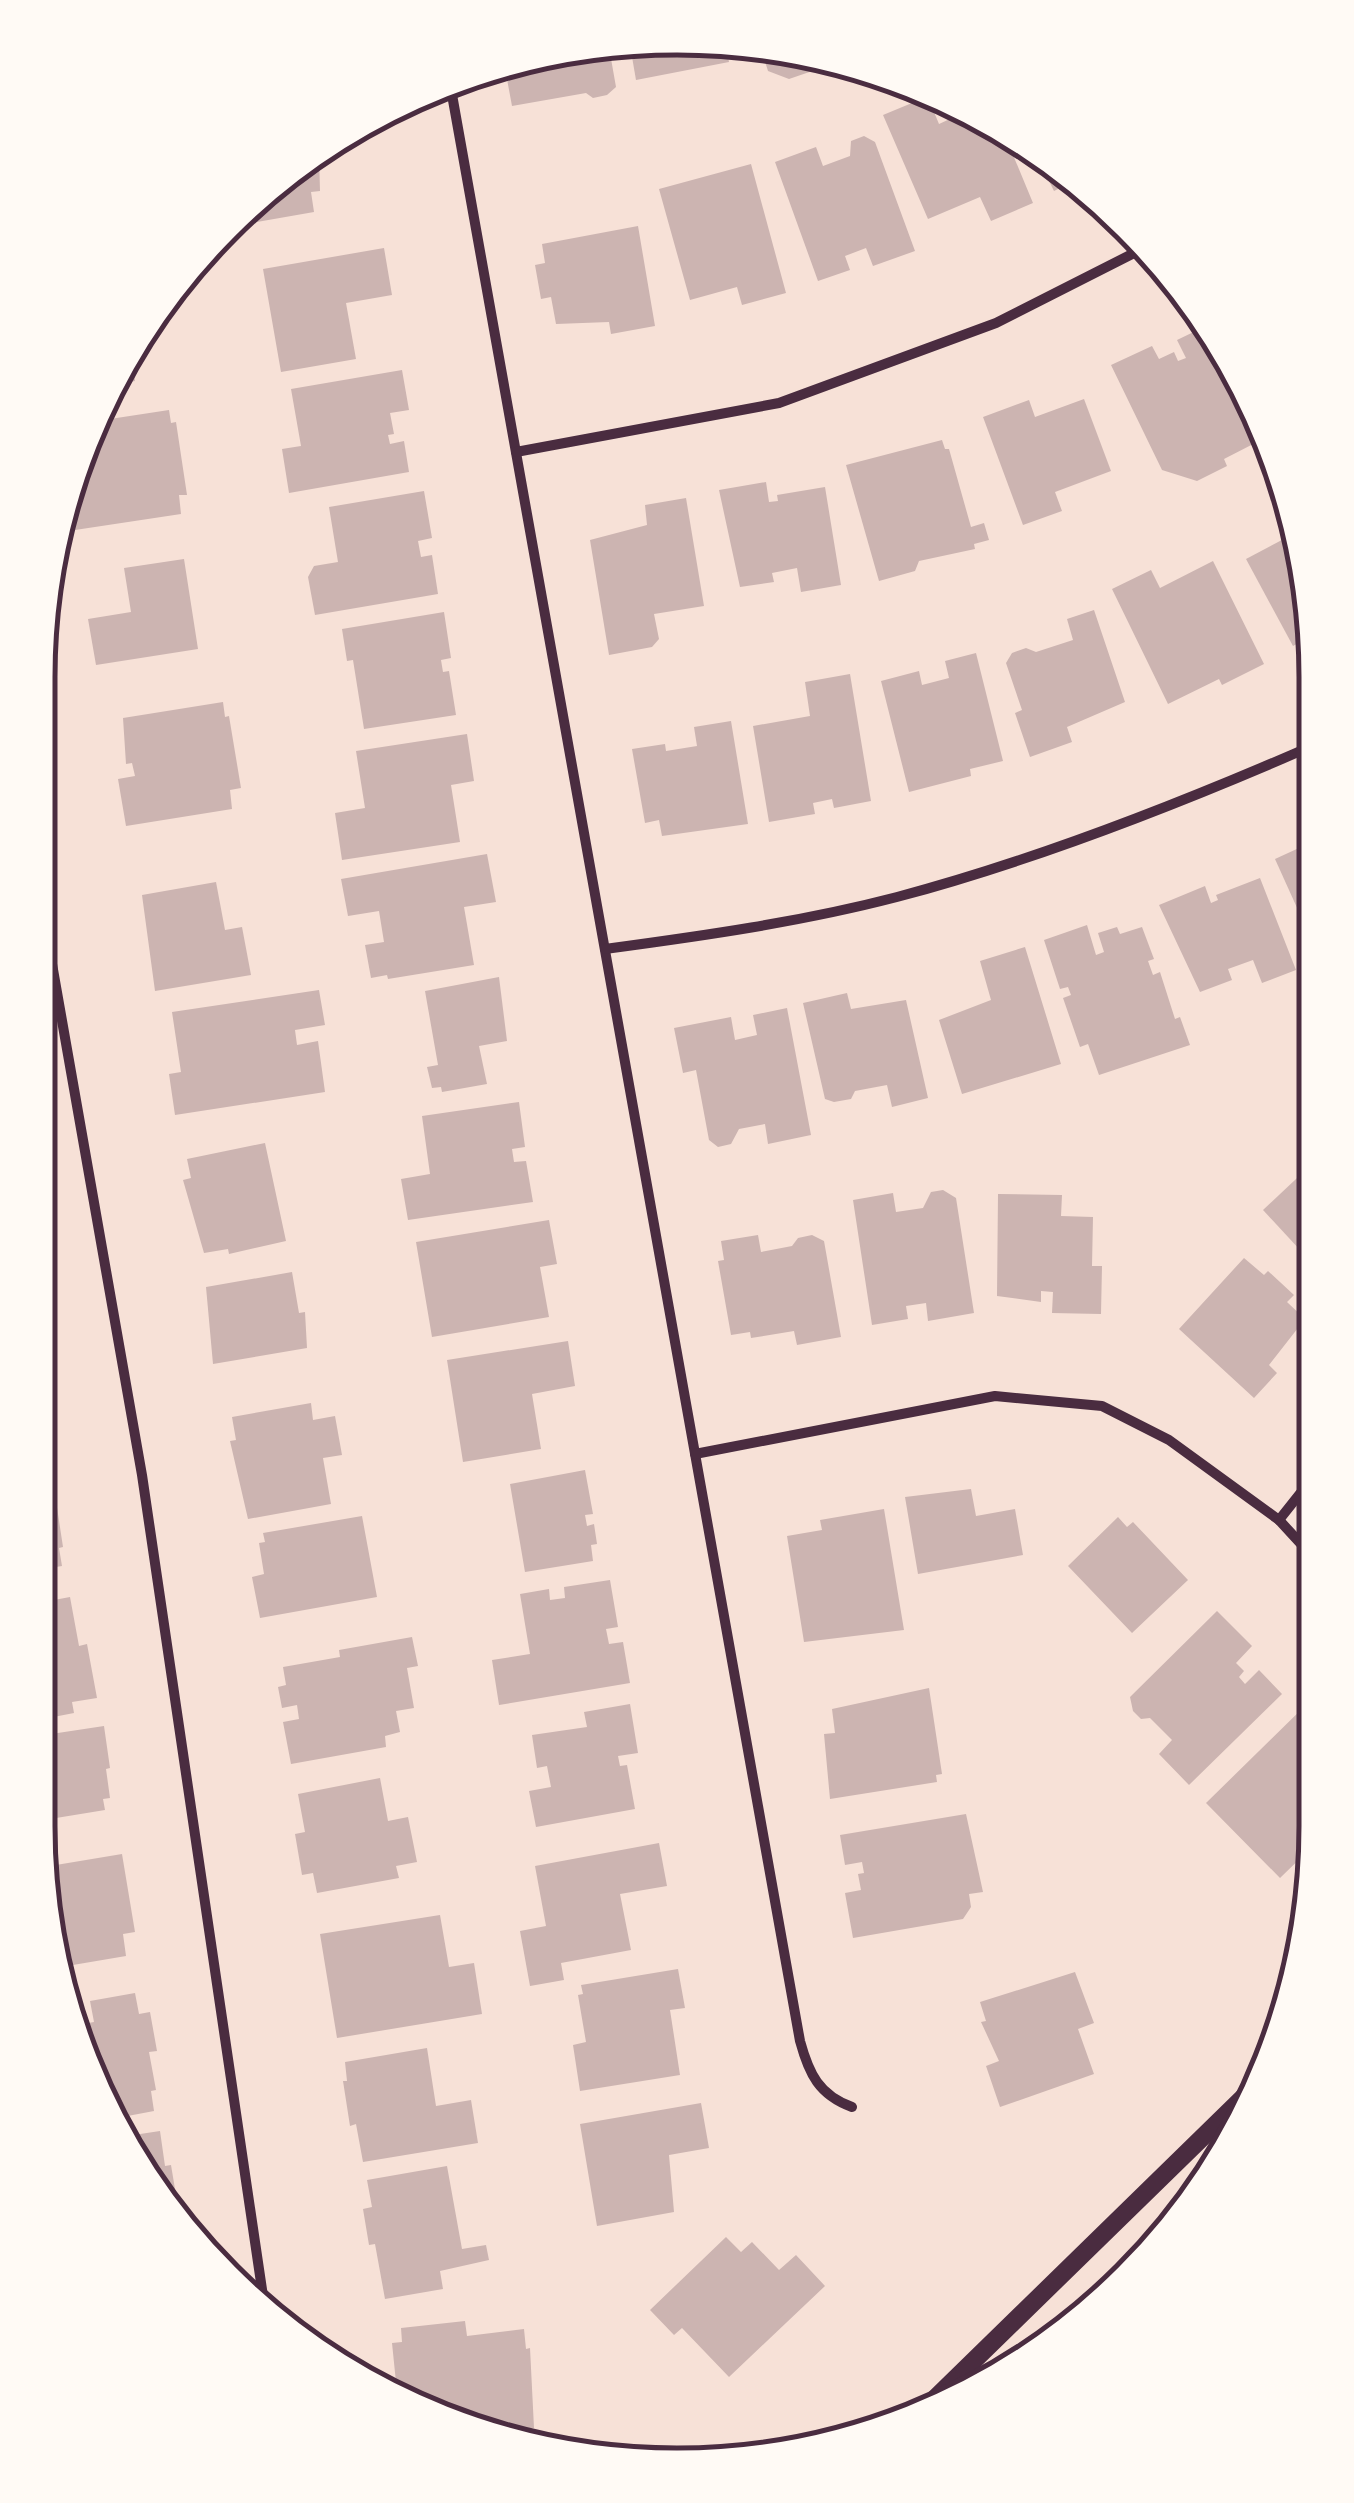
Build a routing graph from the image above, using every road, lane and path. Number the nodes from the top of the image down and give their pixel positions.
1 (452, 97) edge
2 (1133, 254) edge
3 (516, 452) junction
4 (1299, 751) edge
5 (604, 949) junction
6 (55, 983) edge
7 (695, 1454) junction
8 (1299, 1495) edge
9 (1279, 1520) junction
10 (1299, 1542) edge
11 (852, 2107) dead end
12 (1230, 2110) edge
13 (262, 2289) edge
14 (948, 2386) edge

1 - 3 street
2 - 3 street
3 - 5 street
4 - 5 street
5 - 7 street
6 - 13 street
7 - 9 street
7 - 11 street
8 - 9 street
9 - 10 street
12 - 14 street

